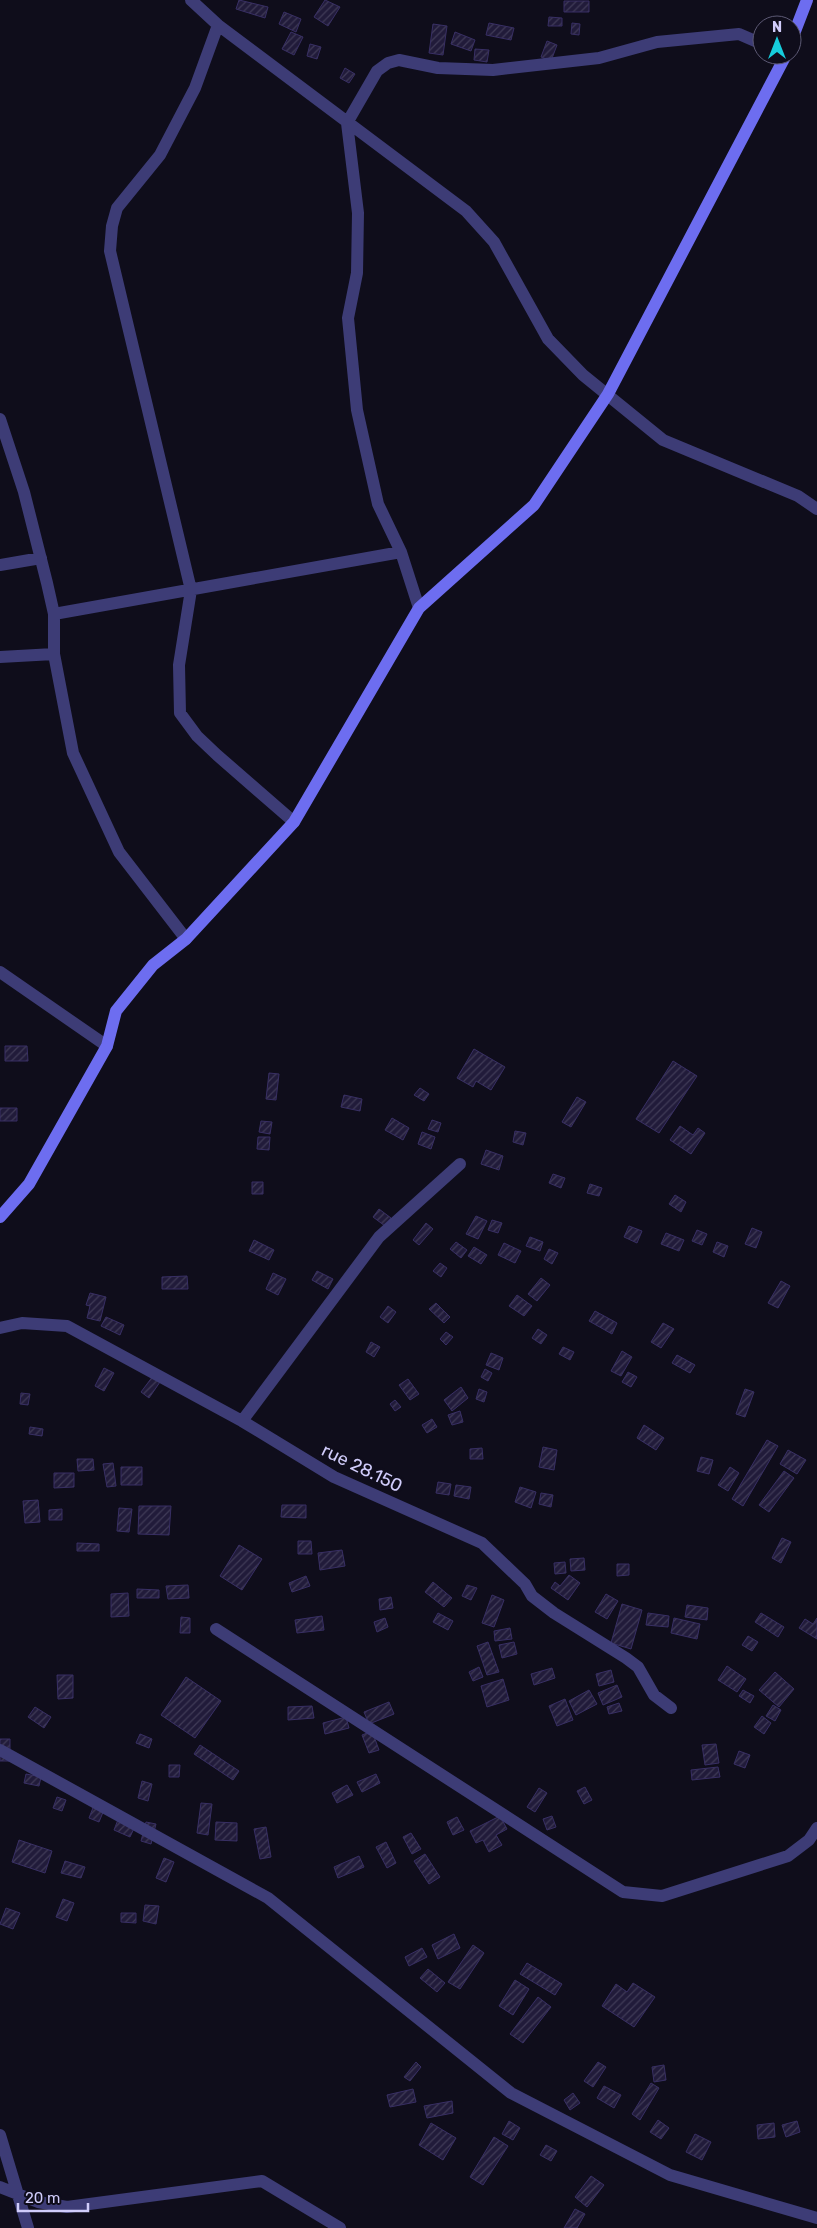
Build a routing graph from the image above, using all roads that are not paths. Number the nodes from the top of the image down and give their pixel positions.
1 (191, 0) edge
2 (807, 0) edge
3 (801, 15) edge
4 (218, 25) junction
5 (752, 40) edge
6 (781, 65) edge
7 (347, 122) junction
8 (608, 394) junction
9 (0, 420) edge
10 (817, 508) edge
11 (401, 552) junction
12 (41, 558) junction
13 (0, 565) edge
14 (191, 590) junction
15 (419, 608) junction
16 (54, 614) junction
17 (54, 654) junction
18 (0, 657) edge
19 (294, 822) junction
20 (186, 939) junction
21 (0, 972) edge
22 (107, 1046) junction
23 (460, 1164) dead end
24 (0, 1217) edge
25 (0, 1328) edge
26 (242, 1421) junction
27 (216, 1629) dead end
28 (671, 1708) dead end
29 (0, 1750) edge
30 (817, 1828) edge
31 (0, 2135) edge
32 (0, 2187) edge
33 (16, 2195) junction
34 (817, 2218) edge
35 (28, 2228) edge
36 (340, 2228) edge

1 - 4 street
2 - 3 street
4 - 7 street
4 - 14 street
5 - 7 street
6 - 8 street
7 - 8 street
7 - 11 street
8 - 10 street
8 - 15 street
9 - 12 street
11 - 14 street
11 - 15 street
12 - 13 street
12 - 16 street
14 - 16 street
14 - 19 street
15 - 19 street
16 - 17 street
17 - 18 street
17 - 20 street
19 - 20 street
20 - 22 street
21 - 22 street
22 - 24 street
23 - 26 street
25 - 26 street, rue 28.150
26 - 28 street, rue 28.150
27 - 30 street
29 - 34 street
31 - 33 street
32 - 33 street
33 - 35 street
33 - 36 street

